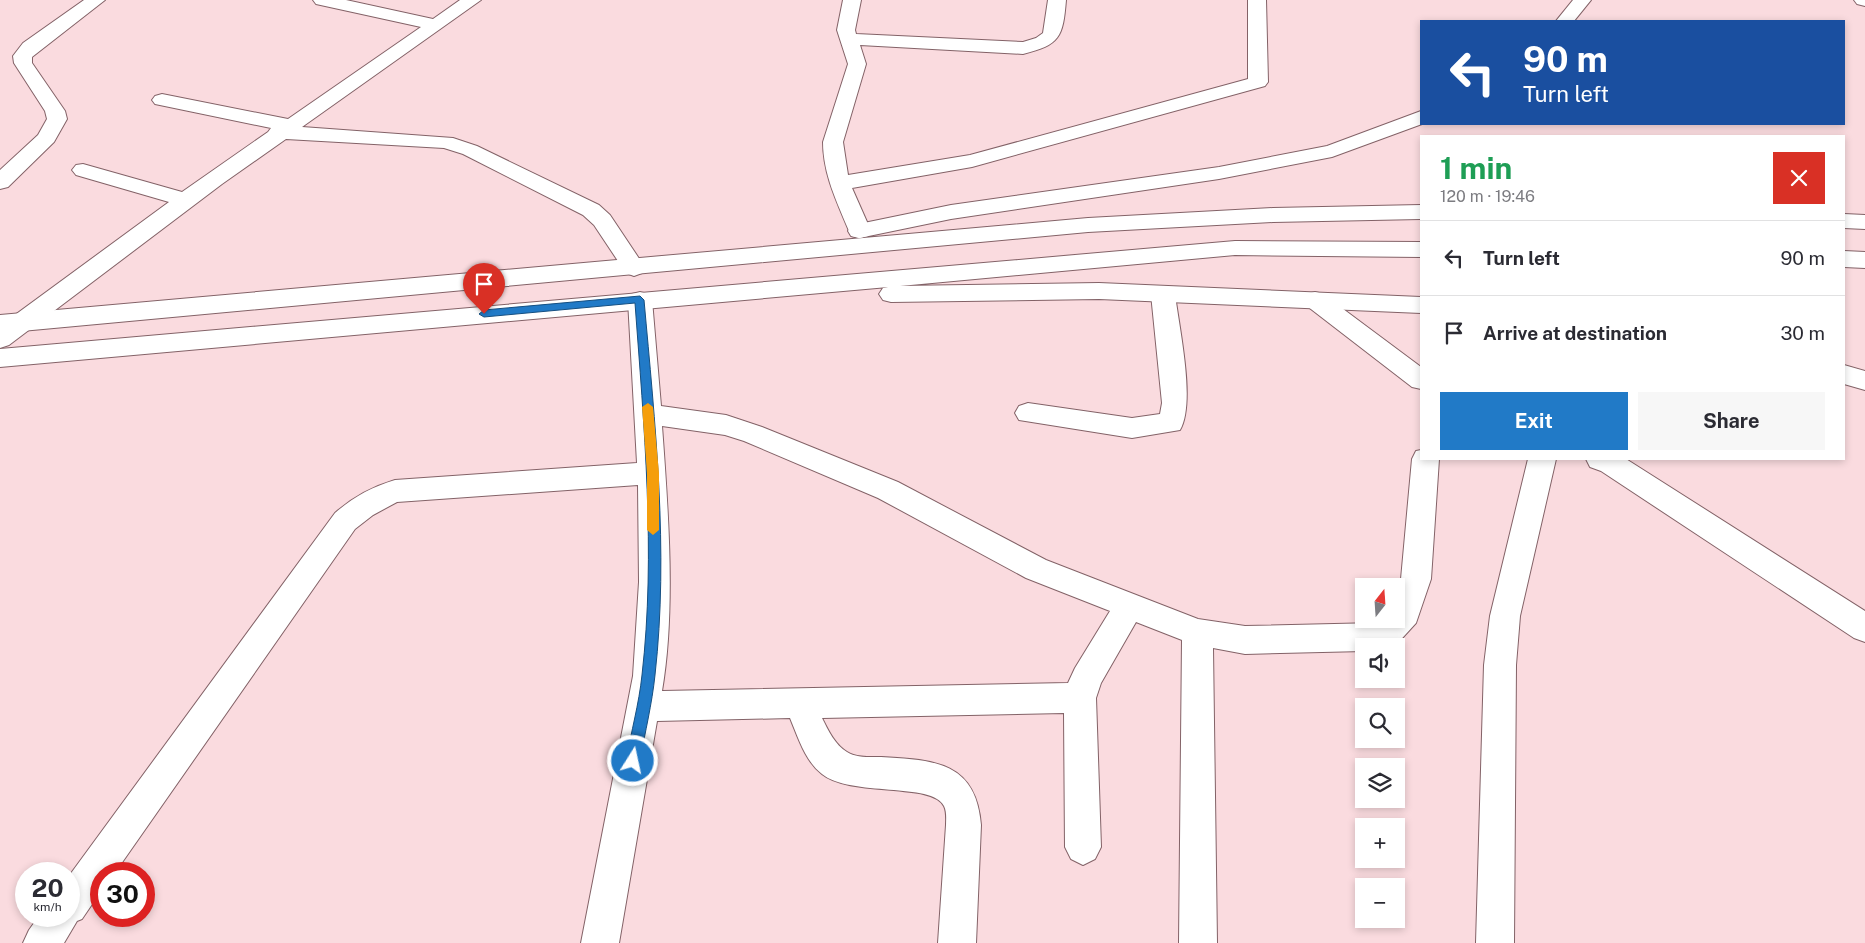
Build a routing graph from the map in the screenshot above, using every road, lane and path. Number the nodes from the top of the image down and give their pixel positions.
1 (96, 0) edge
2 (322, 0) edge
3 (472, 0) edge
4 (846, 0) edge
5 (852, 0) edge
6 (1058, 0) edge
7 (1257, 0) edge
8 (1582, 0) edge
9 (1567, 20) edge
10 (434, 25) junction
11 (848, 39) junction
12 (162, 100) dead end
13 (1420, 117) edge
14 (284, 128) junction
15 (83, 170) dead end
16 (0, 182) edge
17 (840, 183) junction
18 (185, 200) junction
19 (1420, 212) edge
20 (1845, 221) edge
21 (1865, 222) edge
22 (860, 231) junction
23 (1420, 250) edge
24 (1845, 259) edge
25 (716, 260) junction
26 (1865, 260) edge
27 (634, 268) junction
28 (724, 292) junction
29 (1163, 294) junction
30 (640, 300) junction
31 (1315, 300) junction
32 (1420, 305) edge
33 (23, 321) junction
34 (0, 324) edge
35 (0, 339) edge
36 (0, 358) edge
37 (1845, 374) edge
38 (1420, 379) edge
39 (1865, 380) edge
40 (1028, 413) dead end
41 (648, 414) junction
42 (1426, 460) edge
43 (1542, 460) edge
44 (1602, 460) edge
45 (653, 473) junction
46 (1130, 605) junction
47 (1865, 628) edge
48 (1197, 632) junction
49 (1080, 698) junction
50 (799, 703) junction
51 (643, 706) junction
52 (1083, 847) dead end
53 (80, 891) edge
54 (53, 927) edge
55 (42, 943) edge
56 (600, 943) edge
57 (957, 943) edge
58 (1198, 943) edge
59 (1495, 943) edge

1 - 16 main road
2 - 10 main road
3 - 10 main road
4 - 5 main road
5 - 11 main road
6 - 11 main road
7 - 17 main road
8 - 9 main road
10 - 14 main road
11 - 17 main road
12 - 14 main road
13 - 22 main road
14 - 18 main road
14 - 27 main road
15 - 18 main road
17 - 22 main road
18 - 33 main road
19 - 25 main road
20 - 21 main road
22 - 25 main road
23 - 28 main road
24 - 26 main road
25 - 27 main road
27 - 33 main road
28 - 29 main road
28 - 30 main road
29 - 31 main road
29 - 40 main road
30 - 36 main road
30 - 41 main road
31 - 32 main road
31 - 38 main road
33 - 34 main road
33 - 35 main road
37 - 39 main road
41 - 45 main road
41 - 46 main road
42 - 48 main road
43 - 59 main road
44 - 47 main road
45 - 51 main road
45 - 53 main road
46 - 48 main road
46 - 49 main road
48 - 58 main road
49 - 50 main road
49 - 52 main road
50 - 51 main road
50 - 57 main road
51 - 56 main road
54 - 55 main road

